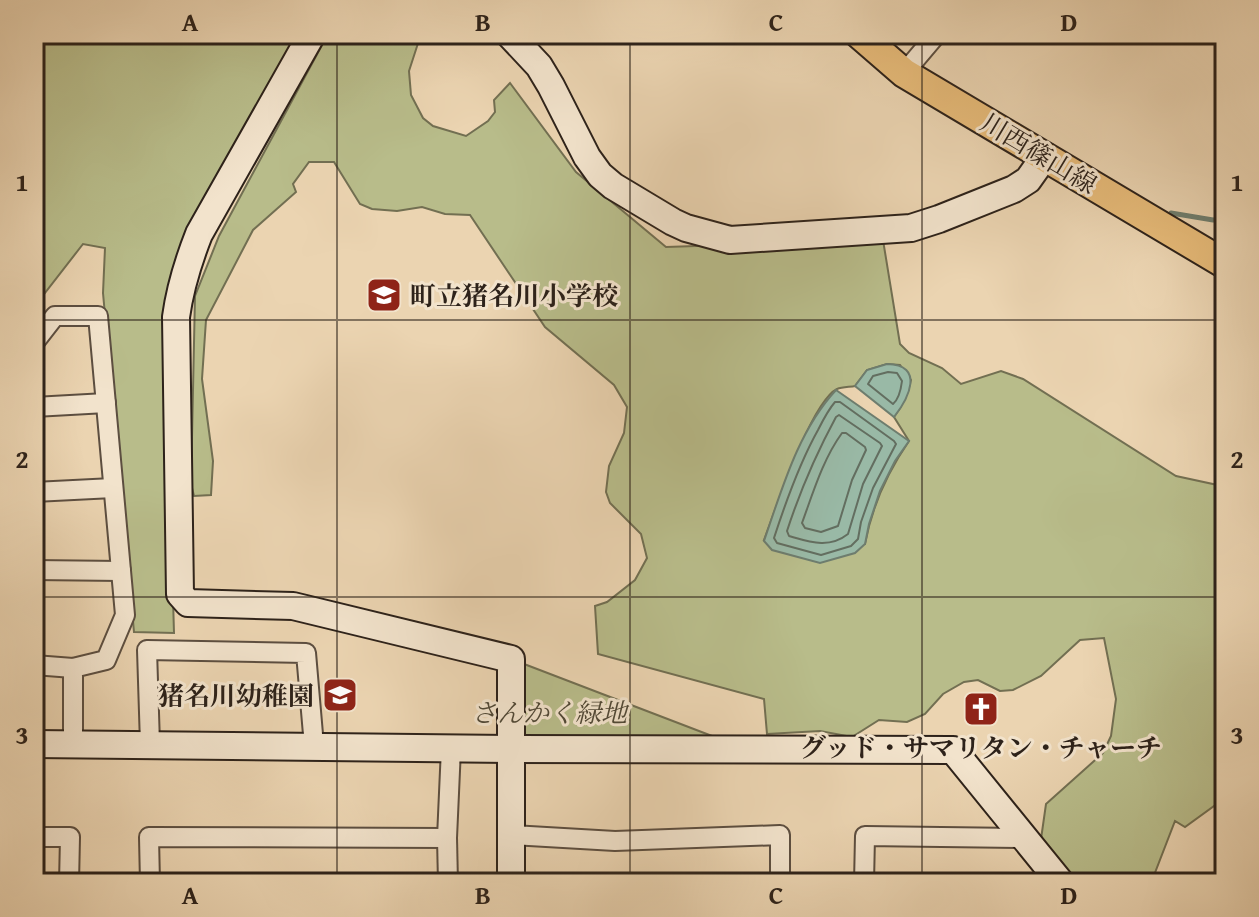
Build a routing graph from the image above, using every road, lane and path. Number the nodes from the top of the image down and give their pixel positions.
1 (312, 34) edge
2 (509, 34) edge
3 (859, 34) edge
4 (937, 34) edge
5 (904, 73) junction
6 (1045, 156) junction
7 (1225, 264) edge
8 (34, 343) edge
9 (106, 403) junction
10 (34, 407) edge
11 (113, 488) junction
12 (34, 492) edge
13 (34, 570) edge
14 (121, 571) junction
15 (34, 665) edge
16 (73, 668) junction
17 (34, 744) edge
18 (73, 744) junction
19 (150, 744) junction
20 (314, 746) junction
21 (451, 748) junction
22 (511, 749) junction
23 (512, 835) junction
24 (34, 837) edge
25 (447, 838) junction
26 (1024, 838) junction
27 (69, 883) edge
28 (150, 883) edge
29 (448, 883) edge
30 (511, 883) edge
31 (780, 883) edge
32 (864, 883) edge
33 (1061, 883) edge

1 - 22 street
2 - 6 street
3 - 5 main road, 川西篠山線
4 - 5 street
5 - 6 main road, 川西篠山線
6 - 7 main road, 川西篠山線
8 - 9 street
9 - 10 street
9 - 11 street
11 - 12 street
11 - 14 street
13 - 14 street
14 - 16 street
15 - 16 street
16 - 18 street
17 - 18 street
18 - 19 street
19 - 20 street
19 - 20 street
20 - 21 street
21 - 22 street
21 - 25 street
22 - 23 street
22 - 26 street
23 - 30 street
23 - 31 street
24 - 27 street
25 - 28 street
25 - 29 street
26 - 32 street
26 - 33 street

